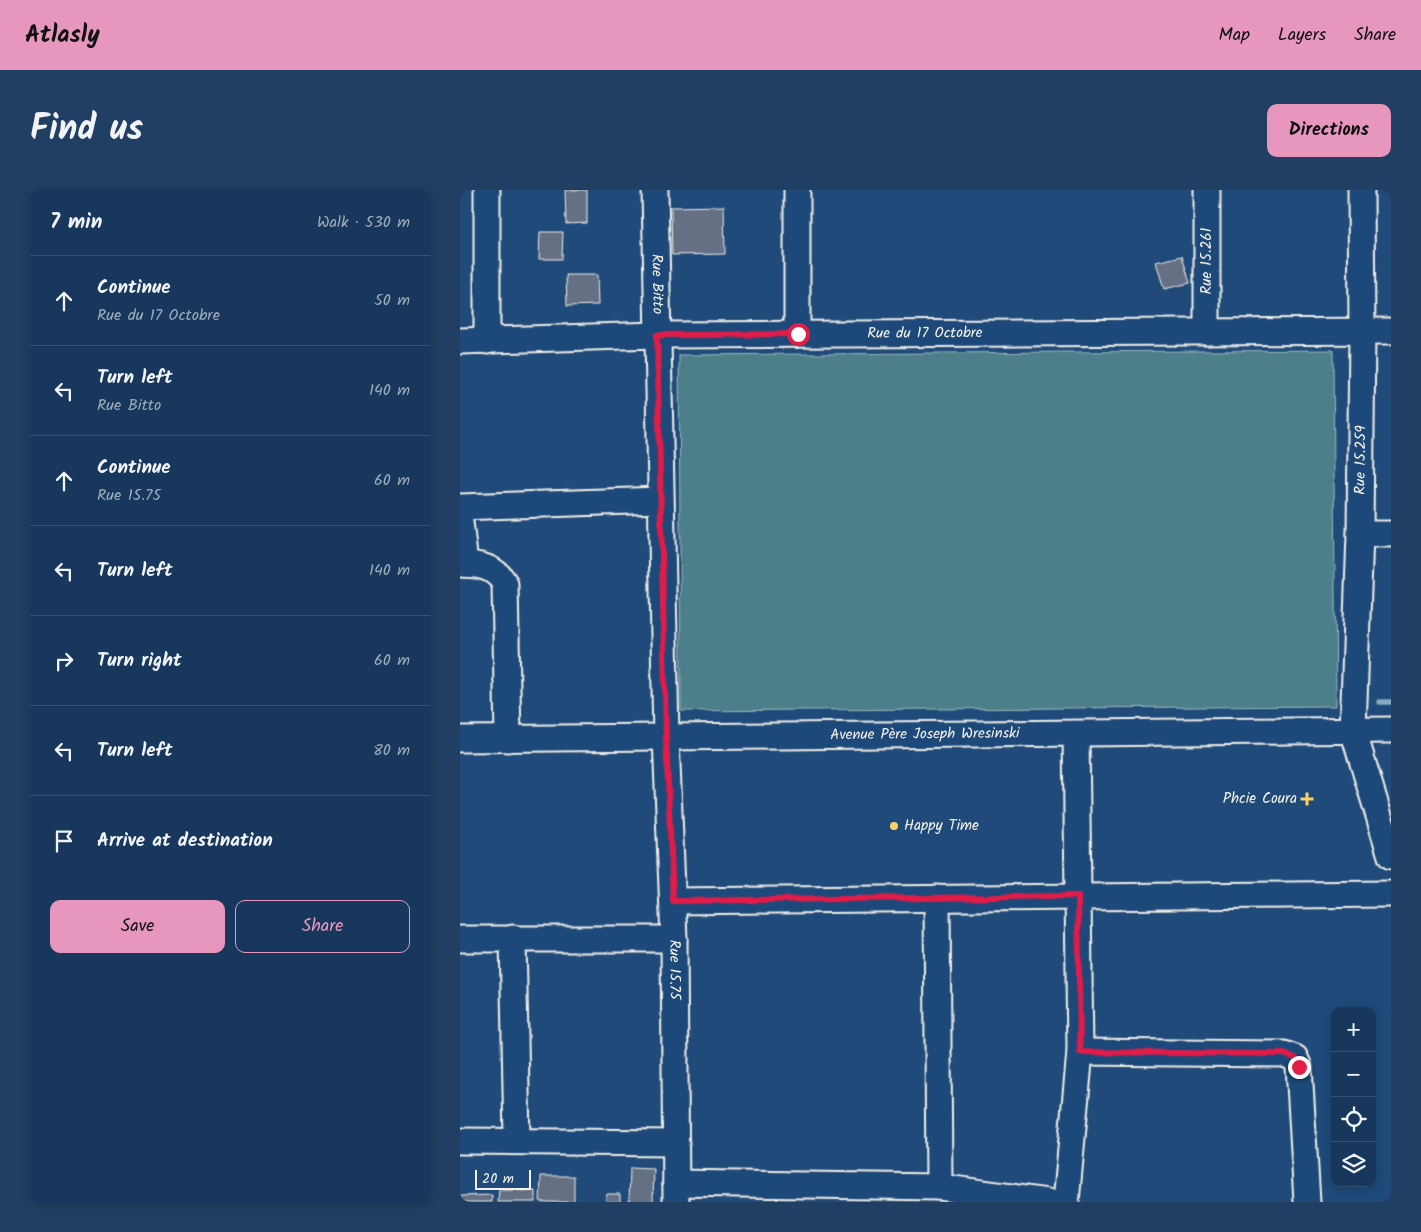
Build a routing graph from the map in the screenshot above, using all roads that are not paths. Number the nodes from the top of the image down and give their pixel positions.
1 (487, 190) edge
2 (655, 190) edge
3 (797, 190) edge
4 (1207, 190) edge
5 (1361, 190) edge
6 (1362, 331) junction
7 (1391, 331) edge
8 (1206, 332) junction
9 (798, 334) junction
10 (657, 335) junction
11 (487, 340) junction
12 (460, 341) edge
13 (660, 500) junction
14 (460, 508) edge
15 (460, 522) edge
16 (1360, 534) junction
17 (1391, 534) edge
18 (462, 564) edge
19 (1353, 730) junction
20 (1391, 730) edge
21 (1076, 734) junction
22 (666, 737) junction
23 (508, 739) junction
24 (460, 740) edge
25 (1391, 856) edge
26 (1391, 894) edge
27 (1078, 896) junction
28 (937, 898) junction
29 (673, 901) junction
30 (513, 938) junction
31 (460, 939) edge
32 (674, 939) junction
33 (1080, 1052) junction
34 (517, 1140) junction
35 (460, 1141) edge
36 (676, 1143) junction
37 (939, 1187) junction
38 (676, 1193) edge
39 (830, 1194) edge
40 (1048, 1202) edge
41 (1066, 1202) edge
42 (1307, 1202) edge

1 - 11 street
2 - 10 street, Rue Bitto
3 - 9 street
4 - 8 street, Rue 15.261
5 - 6 street, Rue 15.259
6 - 7 street, Rue du 17 Octobre
6 - 8 street, Rue du 17 Octobre
6 - 16 street, Rue 15.259
8 - 9 street, Rue du 17 Octobre
9 - 10 street, Rue du 17 Octobre
10 - 11 street, Rue du 17 Octobre
10 - 13 street, Rue Bitto
11 - 12 street, Rue du 17 Octobre
13 - 14 street
13 - 22 street, Rue Bitto
15 - 18 street
16 - 17 street
16 - 19 street, Rue 15.259
18 - 23 street
19 - 20 street, Avenue Père Joseph Wresinski
19 - 21 street, Avenue Père Joseph Wresinski
19 - 25 street, Rue 15.259
21 - 22 street, Avenue Père Joseph Wresinski
21 - 27 street
22 - 23 street, Avenue Père Joseph Wresinski
22 - 29 street, Rue 15.75
23 - 24 street, Avenue Père Joseph Wresinski
26 - 27 street
27 - 28 street
27 - 33 street
28 - 29 street
28 - 37 street
29 - 32 street, Rue 15.75
30 - 31 street
30 - 32 street
30 - 34 street
32 - 36 street, Rue 15.75
33 - 41 street
33 - 42 street
34 - 35 street
34 - 36 street
36 - 38 street, Rue 15.75
37 - 39 street
37 - 40 street
38 - 39 street

